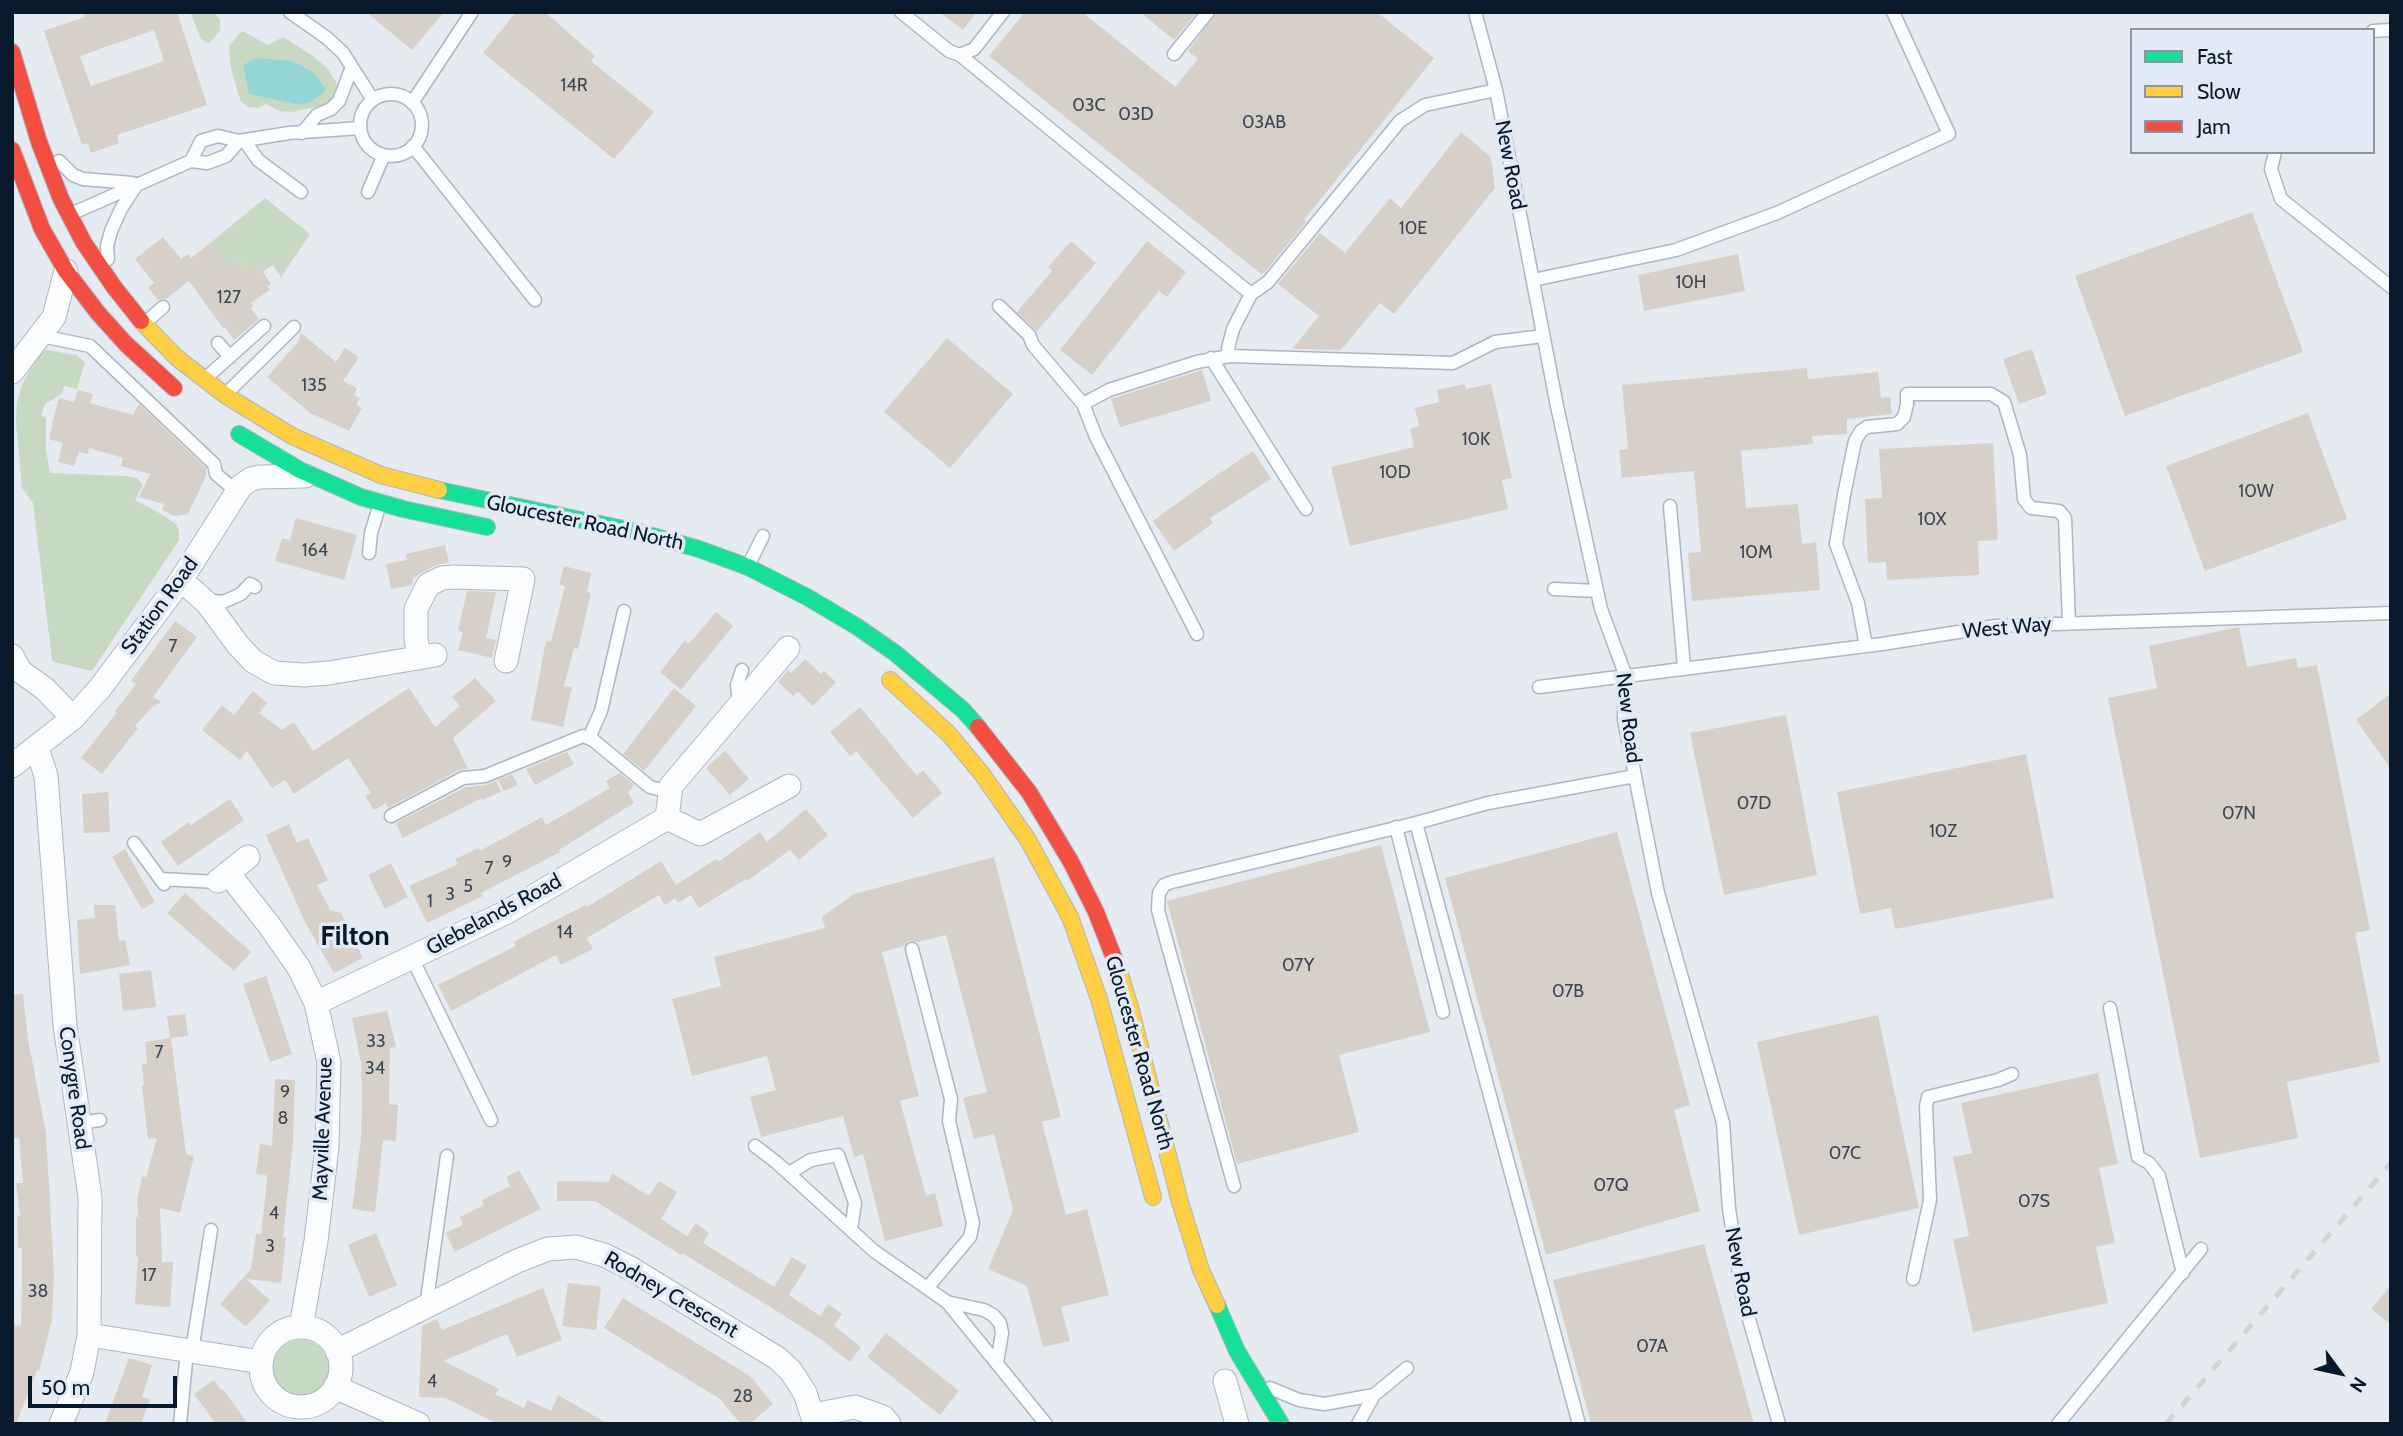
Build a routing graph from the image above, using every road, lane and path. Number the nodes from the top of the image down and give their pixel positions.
1 (290, 12) edge
2 (472, 12) edge
3 (901, 12) edge
4 (1003, 12) edge
5 (1208, 12) edge
6 (1475, 12) edge
7 (1893, 12) edge
8 (12, 52) edge
9 (1174, 54) dead end
10 (960, 55) junction
11 (352, 66) junction
12 (1496, 90) junction
13 (373, 100) junction
14 (412, 103) junction
15 (360, 128) junction
16 (302, 132) junction
17 (242, 140) junction
18 (38, 142) junction
19 (413, 146) junction
20 (12, 150) edge
21 (2275, 154) edge
22 (383, 157) junction
23 (191, 161) junction
24 (15, 167) edge
25 (138, 183) junction
26 (301, 192) dead end
27 (368, 192) dead end
28 (55, 222) junction
29 (66, 271) junction
30 (1532, 280) junction
31 (114, 287) junction
32 (2391, 287) edge
33 (1251, 294) junction
34 (534, 300) dead end
35 (999, 306) dead end
36 (163, 307) dead end
37 (144, 324) junction
38 (264, 326) dead end
39 (293, 327) dead end
40 (41, 336) junction
41 (1543, 336) junction
42 (218, 343) dead end
43 (230, 356) junction
44 (1230, 356) junction
45 (1212, 358) junction
46 (12, 372) edge
47 (204, 379) junction
48 (183, 395) dead end
49 (225, 395) junction
50 (1083, 404) junction
51 (226, 426) dead end
52 (313, 476) junction
53 (236, 491) junction
54 (380, 503) junction
55 (1670, 506) dead end
56 (1306, 509) dead end
57 (499, 529) dead end
58 (763, 536) dead end
59 (369, 553) dead end
60 (748, 567) junction
61 (181, 580) junction
62 (256, 587) dead end
63 (1554, 589) dead end
64 (1597, 591) junction
65 (203, 600) junction
66 (624, 611) dead end
67 (2391, 613) edge
68 (2069, 623) junction
69 (1197, 634) dead end
70 (1866, 646) junction
71 (788, 648) dead end
72 (12, 656) edge
73 (506, 661) dead end
74 (1684, 667) junction
75 (876, 669) dead end
76 (742, 670) dead end
77 (1625, 674) junction
78 (1539, 687) dead end
79 (740, 705) junction
80 (73, 718) junction
81 (589, 738) junction
82 (37, 748) junction
83 (12, 766) edge
84 (1635, 776) junction
85 (789, 786) dead end
86 (670, 792) junction
87 (391, 816) dead end
88 (667, 818) junction
89 (1416, 822) junction
90 (1396, 827) junction
91 (134, 843) dead end
92 (248, 857) dead end
93 (223, 877) junction
94 (912, 949) dead end
95 (412, 958) junction
96 (316, 1003) junction
97 (2110, 1008) dead end
98 (1443, 1012) dead end
99 (2012, 1074) dead end
100 (491, 1120) dead end
101 (755, 1146) dead end
102 (447, 1156) dead end
103 (789, 1173) junction
104 (1234, 1186) dead end
105 (1158, 1214) dead end
106 (211, 1230) dead end
107 (851, 1230) junction
108 (2201, 1249) dead end
109 (2183, 1273) junction
110 (1913, 1279) dead end
111 (928, 1287) junction
112 (947, 1302) junction
113 (426, 1307) junction
114 (301, 1327) junction
115 (89, 1335) junction
116 (189, 1351) junction
117 (337, 1351) junction
118 (261, 1362) junction
119 (997, 1363) junction
120 (1406, 1368) dead end
121 (1222, 1375) joint
122 (1254, 1381) junction
123 (335, 1387) junction
124 (1374, 1395) junction
125 (290, 1415) edge
126 (814, 1419) edge
127 (61, 1424) edge
128 (180, 1424) edge
129 (418, 1424) edge
130 (889, 1424) edge
131 (1046, 1424) edge
132 (1237, 1424) edge
133 (1253, 1424) edge
134 (1281, 1424) edge
135 (1358, 1424) edge
136 (1579, 1424) edge
137 (1779, 1424) edge
138 (2058, 1424) edge

1 - 11 lane
2 - 14 lane
3 - 10 lane
4 - 10 lane
5 - 9 lane
6 - 12 lane, New Road
7 - 30 lane
8 - 18 main road, Gloucester Road North
10 - 33 lane
11 - 13 lane
11 - 16 lane
12 - 30 lane, New Road
12 - 33 lane
13 - 14 lane
13 - 15 lane
14 - 19 lane
15 - 16 lane
15 - 22 lane
16 - 17 lane
17 - 23 lane
17 - 23 lane
17 - 26 lane
18 - 25 lane
18 - 28 main road, Gloucester Road North
19 - 22 lane
19 - 34 lane
20 - 24 main road, Gloucester Road North
21 - 32 lane
22 - 27 lane
23 - 25 lane
24 - 28 main road, Gloucester Road North
25 - 28 lane
25 - 31 lane
28 - 29 main road, Gloucester Road North
28 - 31 main road, Gloucester Road North
29 - 40 street
29 - 48 main road, Gloucester Road North
30 - 41 lane, New Road
31 - 37 main road, Gloucester Road North
33 - 44 lane
35 - 50 lane
36 - 37 lane
37 - 47 main road, Gloucester Road North
38 - 43 lane
39 - 49 lane
40 - 46 street
40 - 53 lane
41 - 44 lane
41 - 64 lane, New Road
42 - 43 lane
43 - 47 lane
44 - 45 lane
45 - 50 lane
45 - 56 lane
47 - 49 main road, Gloucester Road North
49 - 60 main road, Gloucester Road North
50 - 69 lane
51 - 52 main road, Gloucester Road North
52 - 53 street
52 - 54 main road, Gloucester Road North
53 - 61 street, Station Road
54 - 57 main road, Gloucester Road North
54 - 59 lane
55 - 74 lane
58 - 60 lane
60 - 122 main road, Gloucester Road North
61 - 65 street
61 - 80 street, Station Road
62 - 65 lane
63 - 64 lane
64 - 77 lane, New Road
65 - 73 street
66 - 81 lane
67 - 68 lane, West Way
68 - 70 lane, West Way
68 - 70 lane
70 - 74 lane, West Way
71 - 79 street
72 - 80 street
74 - 77 lane, West Way
75 - 105 main road, Gloucester Road North
76 - 79 lane
77 - 78 lane, West Way
77 - 84 lane, New Road
79 - 86 street
80 - 82 street, Station Road
81 - 86 lane
81 - 87 lane
82 - 83 street, Station Road
82 - 115 street, Conygre Road
84 - 89 lane
84 - 137 lane, New Road
85 - 88 street
86 - 88 street
88 - 95 street, Glebelands Road
89 - 90 lane
89 - 136 lane
90 - 98 lane
90 - 104 lane
91 - 93 lane
92 - 93 street
93 - 96 street, Mayville Avenue
94 - 111 lane
95 - 96 street, Glebelands Road
95 - 100 lane
96 - 114 street, Mayville Avenue
97 - 109 lane
99 - 110 lane
101 - 103 lane
102 - 113 lane
103 - 107 lane
103 - 107 lane
106 - 116 lane
107 - 111 lane
108 - 109 lane
109 - 138 lane
111 - 112 lane
112 - 119 lane
112 - 119 lane
113 - 117 street, Rodney Crescent
113 - 126 street, Rodney Crescent
114 - 117 street
114 - 118 street
115 - 116 street
115 - 127 street, Conygre Road
116 - 118 street
116 - 128 lane
117 - 123 street
118 - 125 street
119 - 131 lane
120 - 124 lane
121 - 132 street
121 - 133 main road
122 - 124 lane
122 - 134 main road, Gloucester Road North
123 - 125 street
123 - 129 street
124 - 135 lane
126 - 130 street

